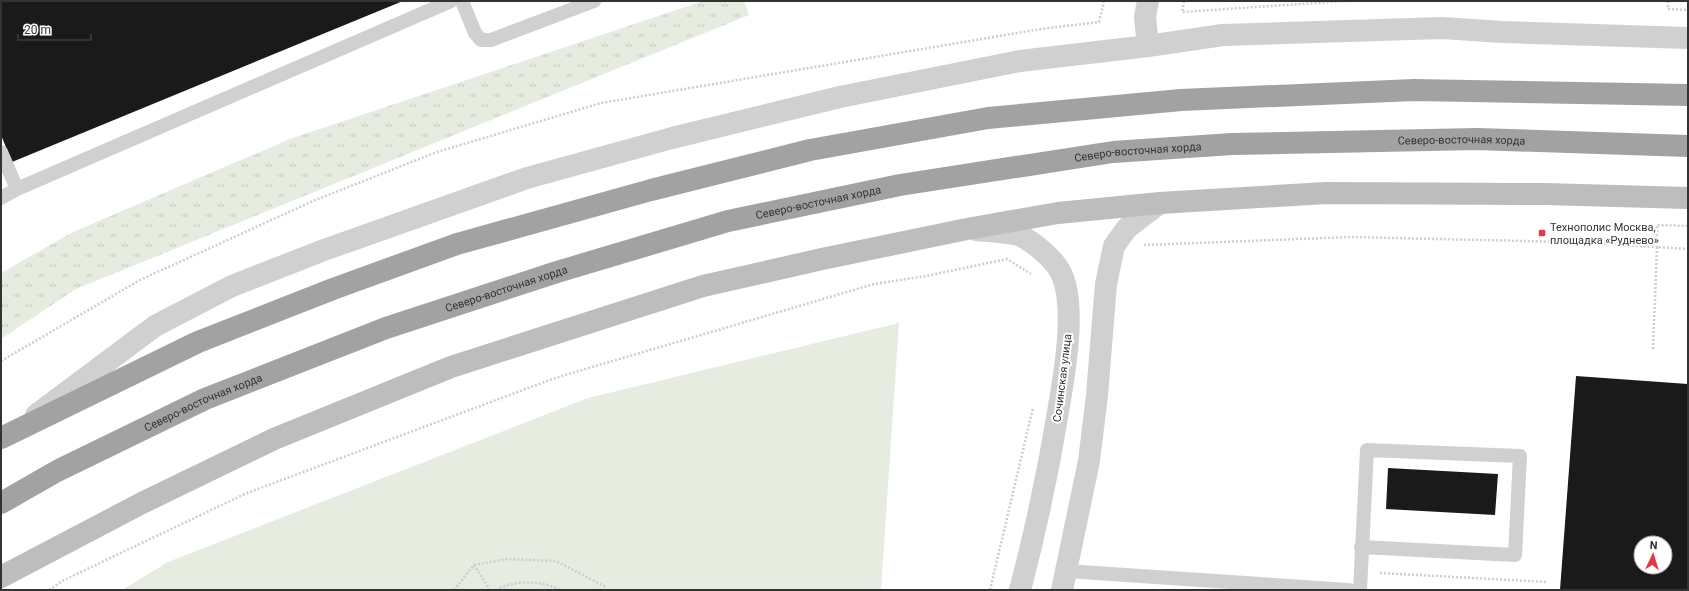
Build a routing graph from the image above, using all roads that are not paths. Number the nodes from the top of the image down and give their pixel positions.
1 (452, 1) edge
2 (462, 1) edge
3 (594, 1) edge
4 (1148, 1) edge
5 (1688, 38) edge
6 (1148, 46) junction
7 (1688, 95) edge
8 (1688, 146) edge
9 (1, 152) edge
10 (17, 189) junction
11 (1, 198) edge
12 (1688, 198) edge
13 (1160, 203) junction
14 (967, 229) junction
15 (8, 434) edge
16 (1, 503) edge
17 (1361, 547) junction
18 (1, 577) edge
19 (1064, 581) edge
20 (1020, 590) edge
21 (1349, 590) edge
22 (1360, 590) edge

1 - 10 lane
2 - 3 lane
4 - 6 street
5 - 6 street
6 - 15 street
7 - 15 highway
8 - 16 highway, Северо-восточная хорда
9 - 10 lane
10 - 11 lane
12 - 13 main road
13 - 14 main road
13 - 19 street
14 - 18 main road
14 - 20 street, Сочинская улица
17 - 17 lane
17 - 22 lane
19 - 21 lane

